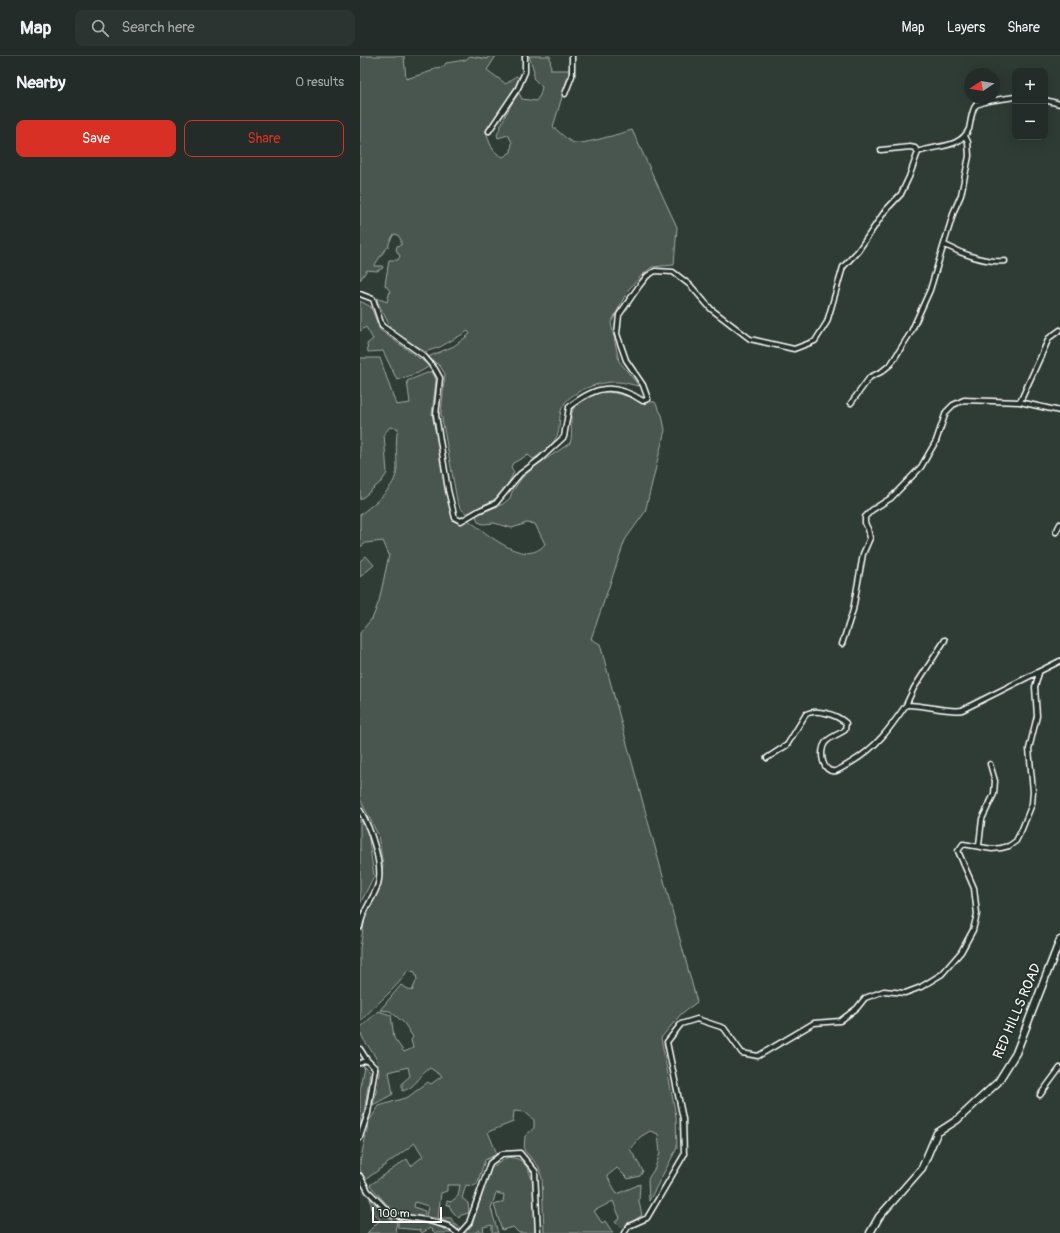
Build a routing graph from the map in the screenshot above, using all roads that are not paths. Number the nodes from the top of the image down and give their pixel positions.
1 (525, 56) edge
2 (572, 56) edge
3 (565, 94) dead end
4 (1012, 98) edge
5 (1048, 101) edge
6 (1060, 104) edge
7 (490, 131) dead end
8 (965, 136) junction
9 (881, 150) dead end
10 (918, 152) junction
11 (945, 245) junction
12 (1005, 261) dead end
13 (360, 294) edge
14 (1060, 330) edge
15 (1020, 402) junction
16 (851, 403) dead end
17 (1060, 411) edge
18 (1060, 524) edge
19 (1056, 532) dead end
20 (945, 640) dead end
21 (842, 644) dead end
22 (1060, 661) edge
23 (1039, 673) junction
24 (906, 704) junction
25 (767, 758) dead end
26 (990, 764) dead end
27 (360, 810) edge
28 (979, 845) junction
29 (360, 927) edge
30 (1060, 940) edge
31 (360, 1049) edge
32 (367, 1060) junction
33 (360, 1063) edge
34 (1060, 1068) edge
35 (1040, 1095) dead end
36 (360, 1137) edge
37 (360, 1176) edge
38 (457, 1233) edge
39 (460, 1233) edge
40 (538, 1233) edge
41 (624, 1233) edge
42 (870, 1233) edge

1 - 7 street
2 - 3 street
4 - 8 street
5 - 6 street
8 - 10 street
8 - 11 street
9 - 10 street
10 - 13 street
11 - 12 street
11 - 16 street
14 - 15 street
15 - 17 street
15 - 21 street
18 - 19 street
20 - 24 street
22 - 23 street
23 - 24 street
23 - 28 street
24 - 25 street
26 - 28 street
27 - 29 street
28 - 41 street
30 - 42 main road, RED HILLS ROAD
31 - 32 street
32 - 33 street
32 - 36 street
34 - 35 street
37 - 38 street
39 - 40 street

